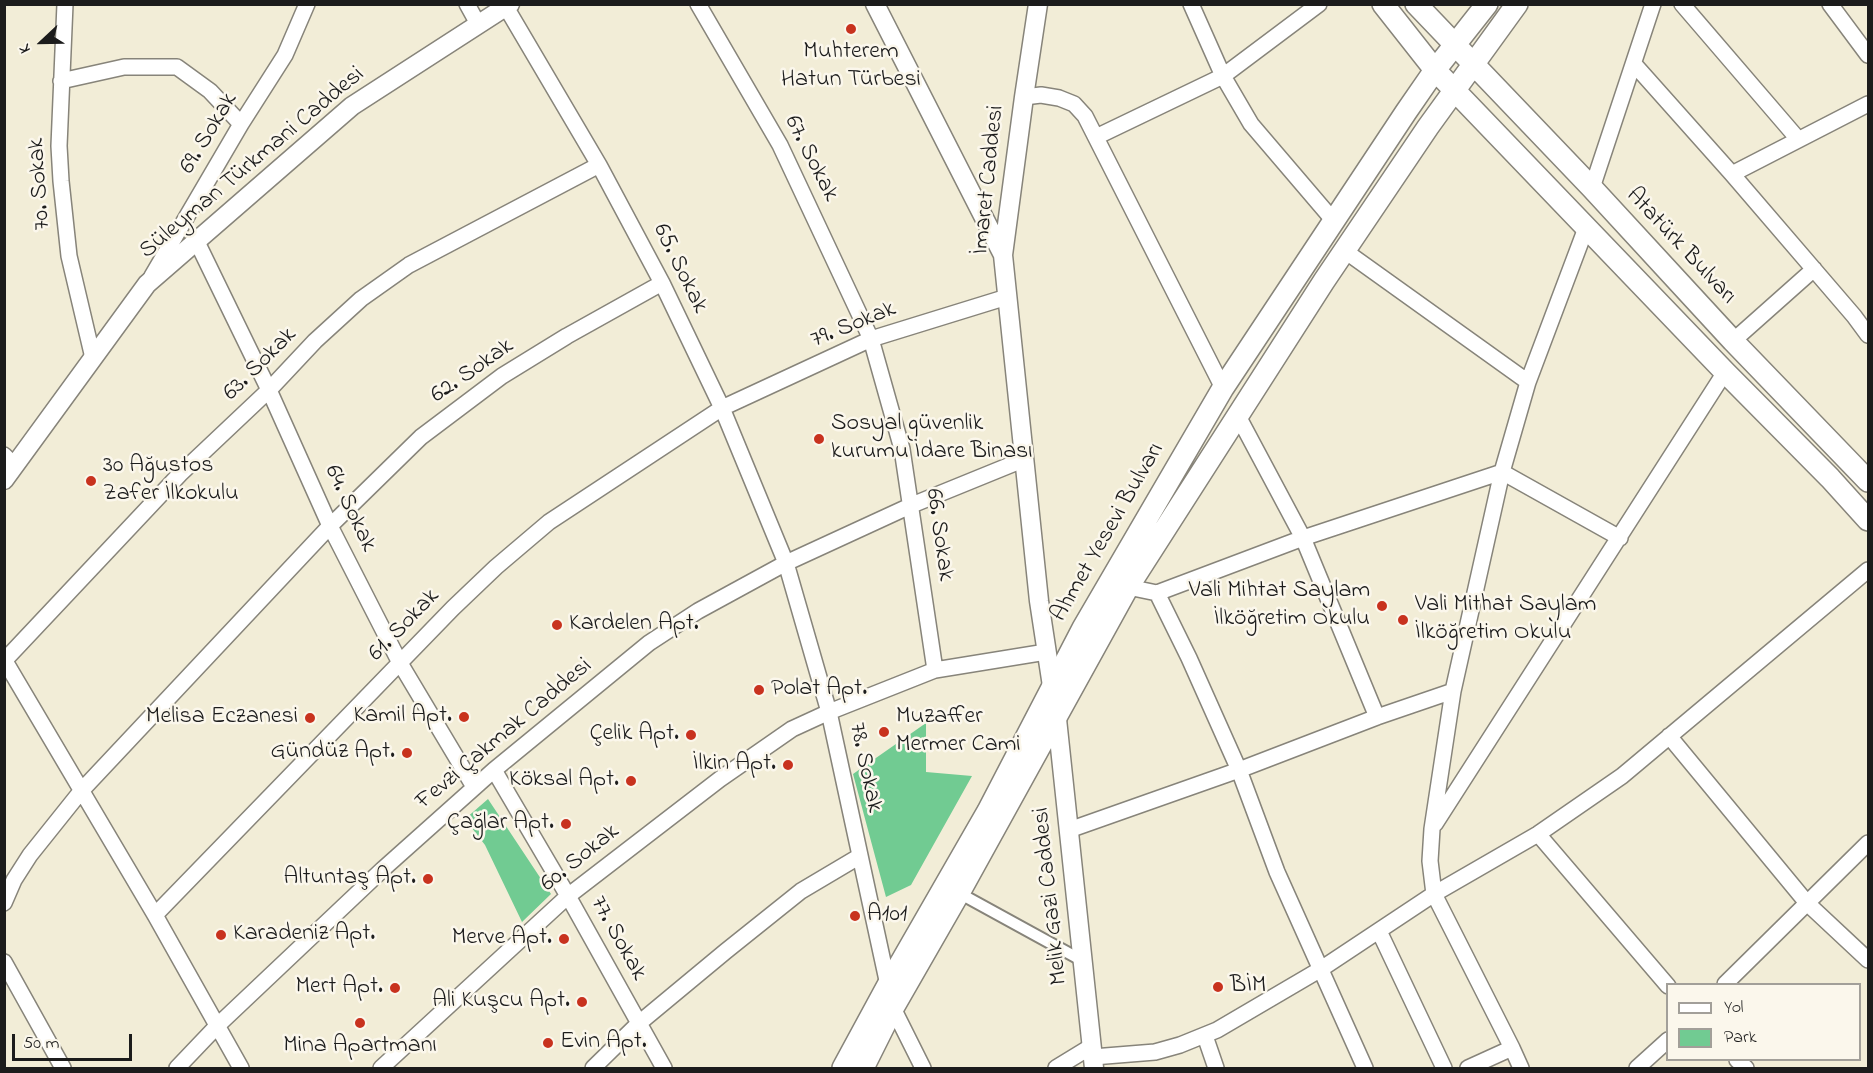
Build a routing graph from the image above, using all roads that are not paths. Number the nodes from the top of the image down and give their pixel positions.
1 (65, 4) edge
2 (307, 4) edge
3 (467, 4) edge
4 (698, 4) edge
5 (875, 4) edge
6 (1038, 4) edge
7 (1191, 4) edge
8 (1319, 4) edge
9 (1383, 4) edge
10 (1416, 4) edge
11 (1487, 4) edge
12 (1517, 4) edge
13 (1653, 4) edge
14 (1682, 4) edge
15 (1830, 4) edge
16 (508, 6) edge
17 (478, 24) junction
18 (1455, 46) junction
19 (1869, 55) edge
20 (1473, 64) junction
21 (1634, 64) junction
22 (1436, 70) junction
23 (1223, 76) junction
24 (61, 81) junction
25 (1454, 90) junction
26 (1023, 97) junction
27 (1869, 104) edge
28 (241, 124) junction
29 (1096, 137) junction
30 (1798, 139) junction
31 (599, 165) junction
32 (1732, 174) junction
33 (1592, 188) junction
34 (1334, 220) junction
35 (1586, 228) junction
36 (197, 242) junction
37 (1345, 251) junction
38 (1003, 255) junction
39 (1814, 269) junction
40 (662, 283) junction
41 (147, 284) junction
42 (1007, 297) junction
43 (1869, 335) edge
44 (871, 339) junction
45 (1733, 341) junction
46 (93, 358) junction
47 (1725, 372) junction
48 (1528, 382) junction
49 (1223, 388) junction
50 (269, 390) junction
51 (722, 408) junction
52 (1238, 416) junction
53 (1025, 459) junction
54 (8, 467) edge
55 (1502, 472) junction
56 (1869, 481) edge
57 (912, 506) junction
58 (1869, 520) edge
59 (330, 526) junction
60 (1303, 538) junction
61 (1620, 538) junction
62 (786, 563) junction
63 (1869, 570) edge
64 (1128, 587) junction
65 (1157, 593) junction
66 (1046, 652) junction
67 (5, 661) edge
68 (400, 663) junction
69 (935, 670) junction
70 (1051, 688) junction
71 (1453, 691) junction
72 (830, 712) junction
73 (1377, 717) junction
74 (1056, 719) junction
75 (1669, 736) junction
76 (494, 770) junction
77 (1239, 770) junction
78 (474, 787) junction
79 (82, 790) junction
80 (1069, 830) junction
81 (1432, 830) junction
82 (1538, 834) junction
83 (1869, 843) edge
84 (860, 856) junction
85 (959, 893) junction
86 (1434, 894) junction
87 (568, 896) junction
88 (4, 903) edge
89 (1807, 903) junction
90 (155, 915) junction
91 (1379, 931) junction
92 (1869, 960) edge
93 (1083, 961) junction
94 (4, 963) edge
95 (1321, 969) junction
96 (1726, 983) edge
97 (1666, 984) edge
98 (888, 985) junction
99 (893, 1008) junction
100 (638, 1024) junction
101 (217, 1026) junction
102 (1205, 1036) junction
103 (1666, 1042) edge
104 (1512, 1048) junction
105 (1093, 1057) edge
106 (63, 1068) edge
107 (177, 1068) edge
108 (241, 1068) edge
109 (381, 1068) edge
110 (593, 1068) edge
111 (664, 1068) edge
112 (843, 1068) edge
113 (863, 1068) edge
114 (923, 1068) edge
115 (1056, 1068) edge
116 (1216, 1068) edge
117 (1365, 1068) edge
118 (1444, 1068) edge
119 (1468, 1068) edge
120 (1521, 1068) edge
121 (1637, 1068) edge

1 - 24 street, 70. Sokak
2 - 28 street, 69. Sokak
3 - 17 street
4 - 44 street, 67. Sokak
5 - 38 street
6 - 26 street, İmaret Caddesi
7 - 23 street
8 - 23 street
9 - 22 main road
10 - 18 main road, Atatürk Bulvarı
11 - 18 main road, Ahmet Yesevi Bulvarı
12 - 20 main road, Ahmet Yesevi Bulvarı
13 - 21 street
14 - 30 street
15 - 19 street
16 - 17 street, Süleyman Türkmani Caddesi
16 - 31 street, 65. Sokak
17 - 36 street, Süleyman Türkmani Caddesi
18 - 20 main road, Atatürk Bulvarı
18 - 22 main road, Ahmet Yesevi Bulvarı
20 - 25 main road, Ahmet Yesevi Bulvarı
20 - 33 main road, Atatürk Bulvarı
21 - 32 street
21 - 33 street
22 - 25 main road
22 - 34 main road, Ahmet Yesevi Bulvarı
23 - 29 street
23 - 34 street
24 - 28 street
24 - 46 street, 70. Sokak
25 - 35 main road
25 - 37 main road, Ahmet Yesevi Bulvarı
26 - 29 street
26 - 38 street, İmaret Caddesi
27 - 30 street
28 - 41 street, 69. Sokak
29 - 49 street
30 - 32 street
31 - 40 street, 65. Sokak
31 - 50 street, 63. Sokak
32 - 39 street
33 - 45 main road, Atatürk Bulvarı
34 - 49 main road, Ahmet Yesevi Bulvarı
35 - 47 main road
35 - 48 street
36 - 41 street, Süleyman Türkmani Caddesi
36 - 50 street, 64. Sokak
37 - 48 street
37 - 52 main road, Ahmet Yesevi Bulvarı
38 - 42 street, İmaret Caddesi
39 - 43 street
39 - 45 street
40 - 51 street, 65. Sokak
40 - 59 street, 62. Sokak
41 - 46 street, Süleyman Türkmani Caddesi
42 - 44 street, 79. Sokak
42 - 53 street, İmaret Caddesi
44 - 51 street, 79. Sokak
44 - 57 street, 66. Sokak
45 - 56 main road, Atatürk Bulvarı
46 - 54 street, Süleyman Türkmani Caddesi
47 - 58 main road
47 - 61 street
48 - 55 street
49 - 70 main road, Ahmet Yesevi Bulvarı
50 - 59 street, 64. Sokak
50 - 67 street, 63. Sokak
51 - 62 street, 65. Sokak
51 - 68 street, 61. Sokak
52 - 60 street
52 - 64 main road, Ahmet Yesevi Bulvarı
53 - 57 street, Fevzi Çakmak Caddesi
53 - 66 street, İmaret Caddesi
55 - 60 street
55 - 61 street
55 - 71 street
57 - 62 street, Fevzi Çakmak Caddesi
57 - 69 street, 66. Sokak
59 - 68 street, 64. Sokak
59 - 79 street, 62. Sokak
60 - 65 street
60 - 73 street
61 - 81 street
62 - 72 street, 78. Sokak
62 - 76 street, Fevzi Çakmak Caddesi
63 - 75 street
64 - 65 street
64 - 74 main road, Ahmet Yesevi Bulvarı
65 - 77 street
66 - 69 street, 60. Sokak
66 - 70 street, İmaret Caddesi
67 - 79 street
68 - 78 street, 64. Sokak
68 - 90 street, 61. Sokak
69 - 72 street, 60. Sokak
70 - 74 street, İmaret Caddesi
70 - 98 main road, Ahmet Yesevi Bulvarı
71 - 73 street
71 - 81 street
72 - 84 street, 78. Sokak
72 - 87 street, 60. Sokak
73 - 77 street
74 - 80 street, Melik Gazi Caddesi
74 - 85 main road, Ahmet Yesevi Bulvarı
75 - 82 street
75 - 89 street
76 - 78 street, Fevzi Çakmak Caddesi
76 - 87 street, 77. Sokak
77 - 80 street
77 - 95 street
78 - 101 street, Fevzi Çakmak Caddesi
79 - 88 street, 62. Sokak
79 - 90 street
80 - 93 street, Melik Gazi Caddesi
81 - 86 street
82 - 86 street
82 - 97 street
83 - 89 street
84 - 98 street, 78. Sokak
84 - 100 street
85 - 93 street
85 - 99 main road, Ahmet Yesevi Bulvarı
86 - 91 street
86 - 104 street
87 - 100 street, 77. Sokak
87 - 109 street, 60. Sokak
89 - 92 street
89 - 96 street
90 - 101 street
91 - 95 street
91 - 118 street
93 - 105 street, Melik Gazi Caddesi
94 - 106 street
95 - 102 street
95 - 117 street
98 - 112 main road, Ahmet Yesevi Bulvarı
99 - 113 main road, Ahmet Yesevi Bulvarı
99 - 114 street
100 - 110 street
100 - 111 street, 77. Sokak
101 - 107 street, Fevzi Çakmak Caddesi
101 - 108 street
102 - 105 street
102 - 116 street
103 - 121 street
104 - 119 street
104 - 120 street
105 - 115 street

